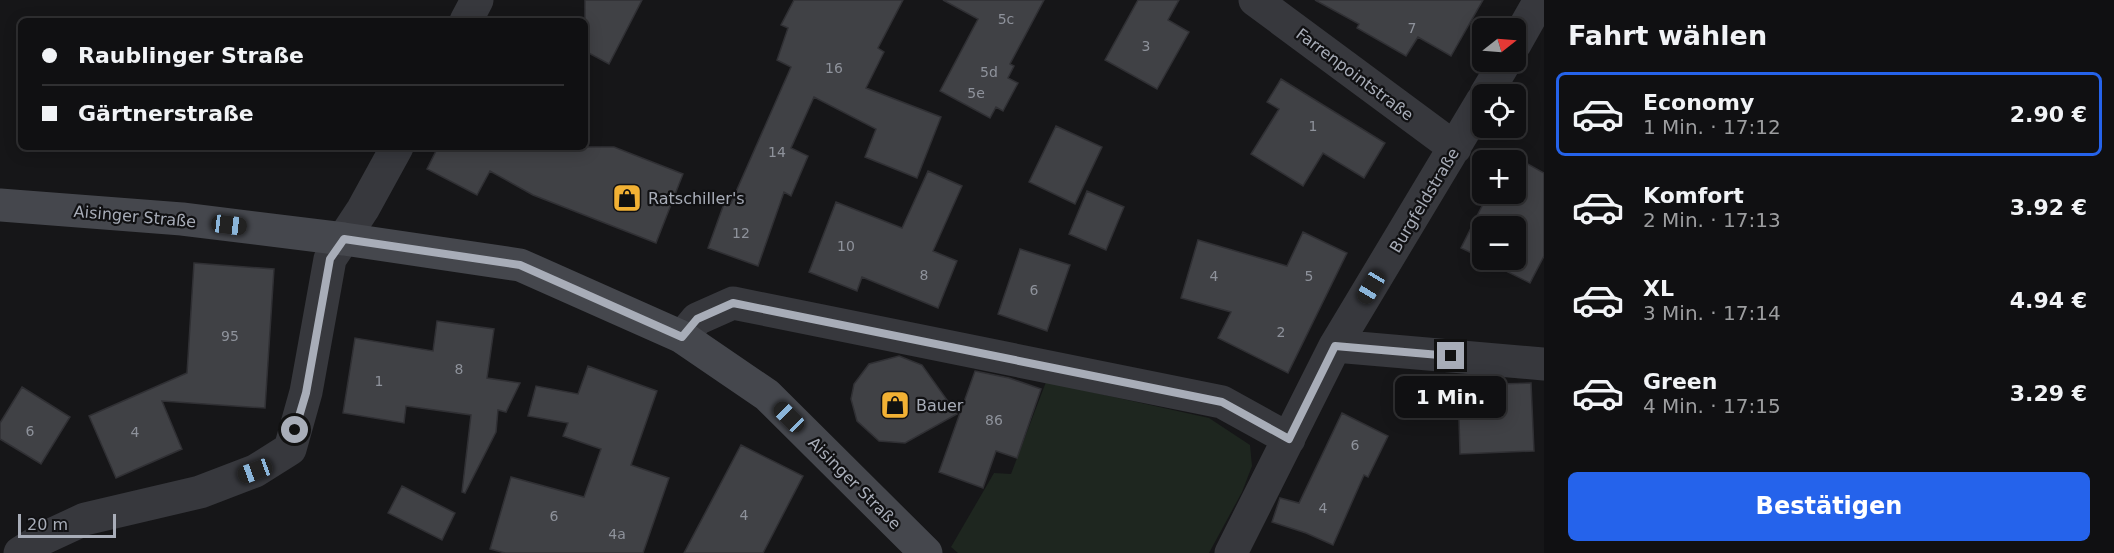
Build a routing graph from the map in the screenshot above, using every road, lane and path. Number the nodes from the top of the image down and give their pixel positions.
1 (477, 0) edge
2 (1256, 0) edge
3 (1540, 0) edge
4 (468, 18) edge
5 (1526, 25) edge
6 (1472, 118) edge
7 (1455, 148) junction
8 (395, 150) edge
9 (0, 205) edge
10 (344, 239) junction
11 (682, 337) junction
12 (1335, 346) junction
13 (1544, 364) edge
14 (1289, 439) junction
15 (20, 553) edge
16 (926, 553) edge
17 (1231, 553) edge

1 - 4 street
2 - 7 street, Farrenpointstraße
3 - 5 street
6 - 7 street, Burgfeldstraße
7 - 12 street, Burgfeldstraße
8 - 10 street
9 - 10 main road, Aisinger Straße
10 - 11 main road, Aisinger Straße
10 - 15 street
11 - 14 street
11 - 16 main road, Aisinger Straße
12 - 13 street
12 - 14 street, Burgfeldstraße
14 - 17 street, Burgfeldstraße

